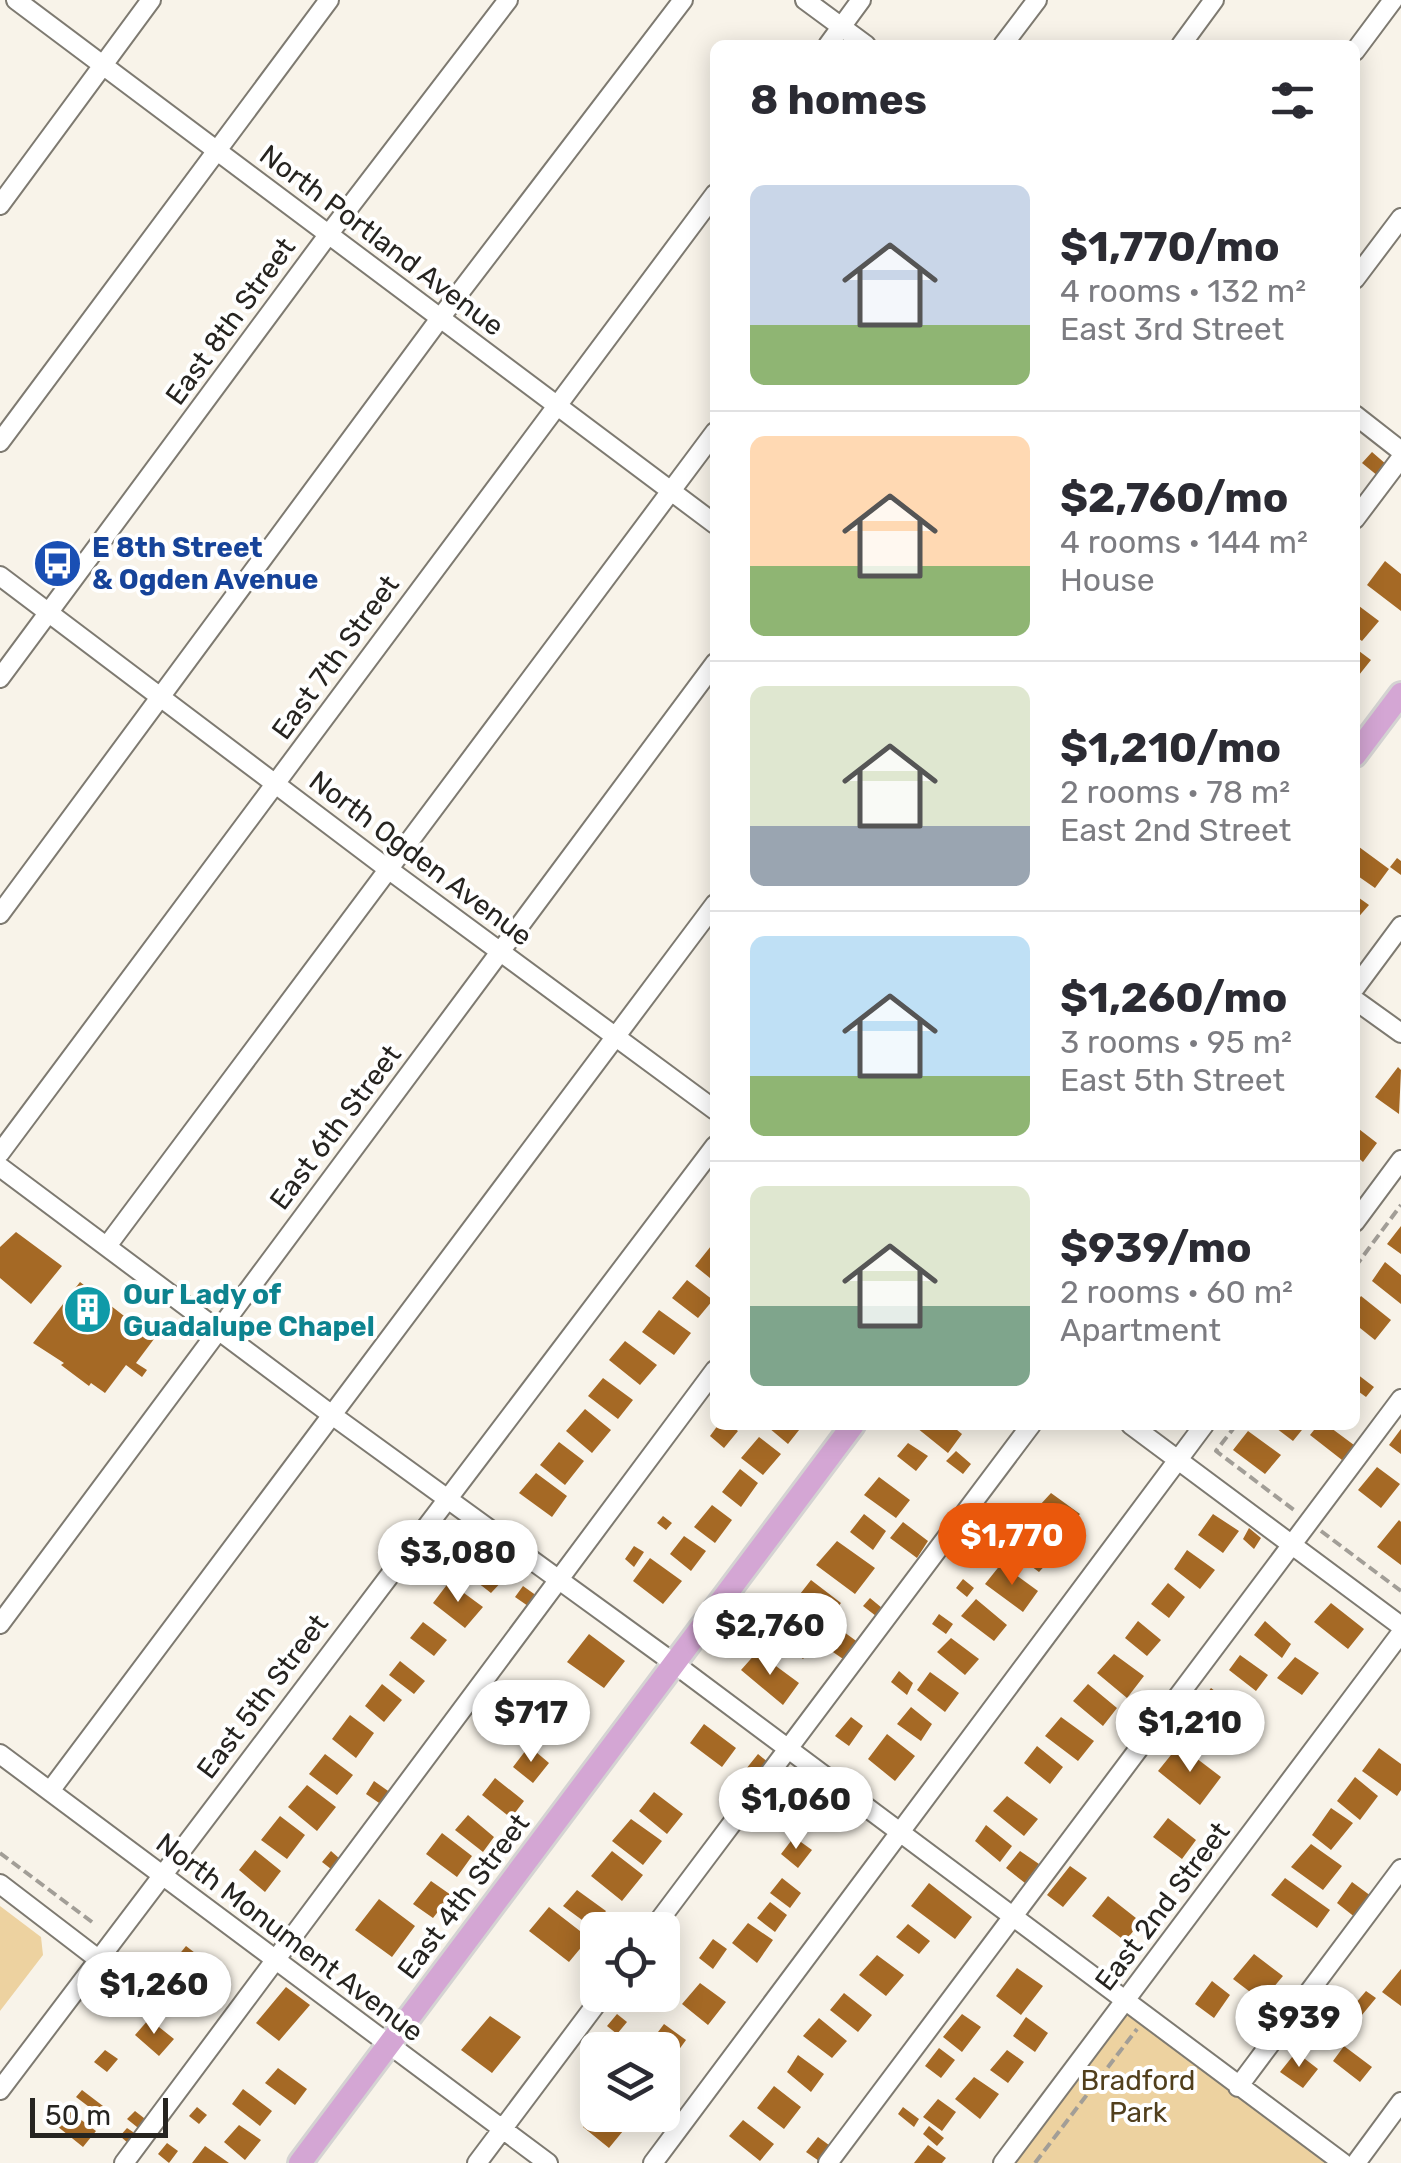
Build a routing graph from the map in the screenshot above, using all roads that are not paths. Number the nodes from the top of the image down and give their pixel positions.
1 (16, 0) edge
2 (151, 0) edge
3 (329, 0) edge
4 (508, 0) edge
5 (682, 0) edge
6 (805, 0) edge
7 (861, 0) edge
8 (1037, 0) edge
9 (1214, 0) edge
10 (1393, 0) edge
11 (842, 26) junction
12 (832, 40) edge
13 (860, 40) edge
14 (1008, 40) edge
15 (1185, 40) edge
16 (1360, 44) edge
17 (102, 66) junction
18 (216, 151) junction
19 (710, 201) edge
20 (0, 205) edge
21 (1401, 218) edge
22 (328, 235) junction
23 (1360, 273) edge
24 (441, 317) junction
25 (555, 406) junction
26 (1360, 419) edge
27 (710, 439) edge
28 (0, 442) edge
29 (1401, 450) edge
30 (1401, 458) edge
31 (671, 490) junction
32 (1360, 512) edge
33 (710, 520) edge
34 (0, 576) edge
35 (50, 612) junction
36 (710, 670) edge
37 (0, 678) edge
38 (1401, 694) edge
39 (163, 698) junction
40 (1360, 748) edge
41 (276, 783) junction
42 (388, 869) junction
43 (710, 911) edge
44 (0, 914) edge
45 (1401, 926) edge
46 (499, 951) junction
47 (1360, 981) edge
48 (1360, 1004) edge
49 (1401, 1033) edge
50 (615, 1037) junction
51 (710, 1106) edge
52 (0, 1152) edge
53 (710, 1153) edge
54 (1401, 1160) edge
55 (0, 1167) edge
56 (1360, 1215) edge
57 (107, 1246) junction
58 (218, 1330) junction
59 (710, 1377) edge
60 (1401, 1399) edge
61 (332, 1415) junction
62 (849, 1430) edge
63 (1026, 1430) edge
64 (1138, 1430) edge
65 (1200, 1430) edge
66 (1177, 1460) junction
67 (446, 1498) junction
68 (1292, 1544) junction
69 (558, 1580) junction
70 (0, 1624) edge
71 (1401, 1630) edge
72 (674, 1664) junction
73 (787, 1749) junction
74 (0, 1754) edge
75 (50, 1791) junction
76 (899, 1834) junction
77 (1401, 1869) edge
78 (161, 1874) junction
79 (0, 1884) edge
80 (665, 1912) edge
81 (1012, 1916) junction
82 (98, 1959) junction
83 (276, 1960) junction
84 (1125, 2002) junction
85 (590, 2012) edge
86 (389, 2045) junction
87 (1238, 2086) junction
88 (0, 2090) edge
89 (1401, 2102) edge
90 (502, 2130) junction
91 (124, 2163) edge
92 (300, 2163) edge
93 (477, 2163) edge
94 (548, 2163) edge
95 (654, 2163) edge
96 (828, 2163) edge
97 (1003, 2163) edge
98 (1343, 2163) edge
99 (1356, 2163) edge

1 - 17 street, North Portland Avenue
2 - 17 street
3 - 18 street
4 - 22 street, East 8th Street
5 - 24 street
6 - 11 street
7 - 11 street
8 - 14 street
9 - 15 street
10 - 16 street
11 - 12 street
11 - 13 street
17 - 18 street, North Portland Avenue
17 - 20 street
18 - 22 street, North Portland Avenue
18 - 28 street
19 - 25 street, East 7th Street
21 - 23 street
22 - 24 street, North Portland Avenue
22 - 35 street, East 8th Street
24 - 25 street, North Portland Avenue
24 - 39 street
25 - 31 street, North Portland Avenue
25 - 41 street, East 7th Street
26 - 29 street
27 - 31 street
30 - 32 street
31 - 33 street, North Portland Avenue
31 - 42 street
34 - 35 street, North Ogden Avenue
35 - 37 street, East 8th Street
35 - 39 street, North Ogden Avenue
36 - 46 street, East 6th Street
38 - 40 main road
39 - 41 street, North Ogden Avenue
39 - 44 street
41 - 42 street, North Ogden Avenue
41 - 52 street, East 7th Street
42 - 46 street, North Ogden Avenue
42 - 57 street
43 - 50 street
45 - 47 street
46 - 50 street, North Ogden Avenue
46 - 58 street, East 6th Street
48 - 49 street
50 - 51 street, North Ogden Avenue
50 - 61 street
53 - 67 street, East 5th Street
54 - 56 street
55 - 57 street
57 - 58 street
58 - 61 street
58 - 70 street, East 6th Street
59 - 69 street
60 - 68 street
61 - 67 street
61 - 75 street
62 - 72 main road, East 4th Street
63 - 73 street
64 - 66 street
65 - 66 street
66 - 68 street
66 - 76 street
67 - 69 street
67 - 78 street, East 5th Street
68 - 71 street
68 - 81 street
69 - 72 street
69 - 83 street
71 - 84 street, East 2nd Street
72 - 73 street
72 - 86 main road, East 4th Street
73 - 76 street
73 - 80 street
74 - 75 street, North Monument Avenue
75 - 78 street, North Monument Avenue
76 - 81 street
76 - 95 street
77 - 87 street
78 - 82 street, East 5th Street
78 - 83 street, North Monument Avenue
79 - 82 street
81 - 84 street
81 - 96 street
82 - 88 street, East 5th Street
83 - 86 street, North Monument Avenue
83 - 91 street
84 - 87 street
84 - 97 street, East 2nd Street
85 - 90 street
86 - 90 street, North Monument Avenue
86 - 92 main road, East 4th Street
87 - 98 street
89 - 99 street
90 - 93 street
90 - 94 street, North Monument Avenue

